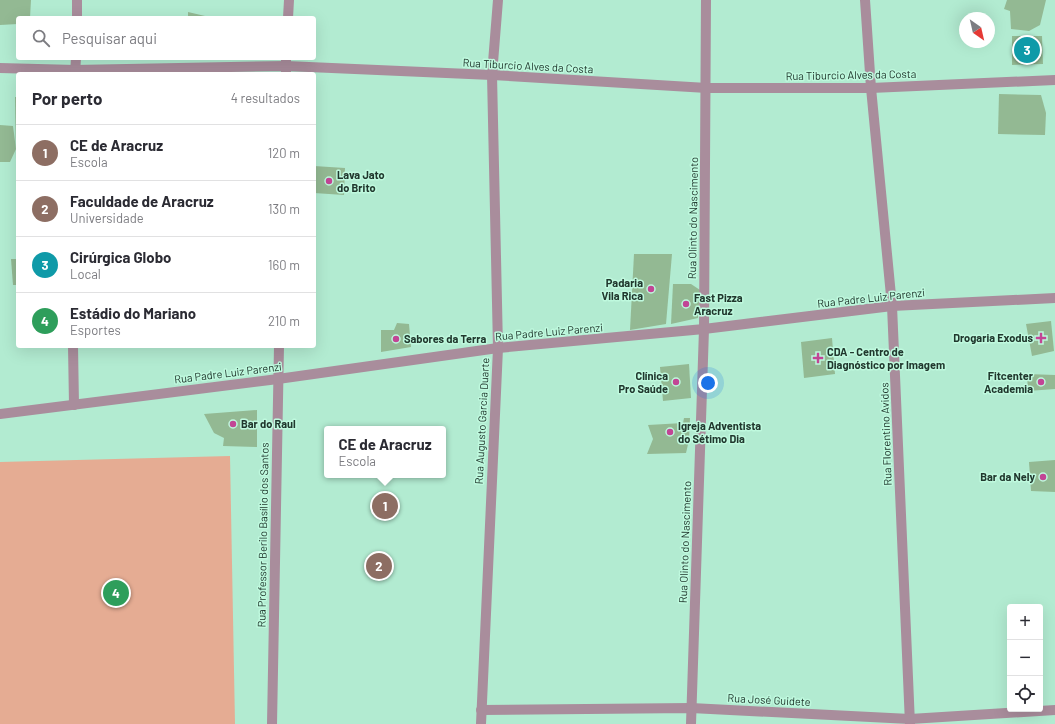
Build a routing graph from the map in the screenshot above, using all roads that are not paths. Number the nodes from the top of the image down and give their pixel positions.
1 (77, 0) edge
2 (288, 0) edge
3 (498, 0) edge
4 (706, 0) edge
5 (865, 0) edge
6 (77, 16) edge
7 (288, 16) edge
8 (76, 60) edge
9 (286, 66) edge
10 (0, 68) edge
11 (75, 72) edge
12 (492, 75) junction
13 (1055, 80) edge
14 (707, 88) junction
15 (871, 88) junction
16 (1055, 298) edge
17 (892, 306) junction
18 (704, 329) junction
19 (73, 348) edge
20 (279, 348) edge
21 (498, 348) junction
22 (278, 379) junction
23 (74, 405) junction
24 (0, 414) edge
25 (691, 708) junction
26 (481, 710) junction
27 (1055, 710) edge
28 (910, 721) edge
29 (272, 724) edge
30 (481, 724) edge
31 (691, 724) edge

1 - 6 street
2 - 7 street
3 - 12 street, Rua Augusto Garcia Duarte
4 - 14 street, Rua Olinto do Nascimento
5 - 15 street, Rua Florentino Avidos
8 - 11 street
9 - 11 street, Rua Tiburcio Alves da Costa
9 - 12 street, Rua Tiburcio Alves da Costa
10 - 11 street, Rua Tiburcio Alves da Costa
12 - 14 street, Rua Tiburcio Alves da Costa
12 - 21 street, Rua Augusto Garcia Duarte
13 - 15 street, Rua Tiburcio Alves da Costa
14 - 15 street, Rua Tiburcio Alves da Costa
14 - 18 street, Rua Olinto do Nascimento
15 - 17 street, Rua Florentino Avidos
16 - 17 street, Rua Padre Luiz Parenzi
17 - 18 street, Rua Padre Luiz Parenzi
17 - 28 street, Rua Florentino Avidos
18 - 21 street, Rua Padre Luiz Parenzi
18 - 25 street, Rua Olinto do Nascimento
19 - 23 street
20 - 22 street, Rua Professor Berilo Basílio dos Santos
21 - 22 street, Rua Padre Luiz Parenzi
21 - 26 street, Rua Augusto Garcia Duarte
22 - 23 street, Rua Padre Luiz Parenzi
22 - 29 street, Rua Professor Berilo Basílio dos Santos
23 - 24 street, Rua Padre Luiz Parenzi
25 - 26 street, Rua José Guidete
25 - 28 street, Rua José Guidete
25 - 31 street, Rua Olinto do Nascimento
26 - 30 street, Rua Augusto Garcia Duarte
27 - 28 street, Rua José Guidete

